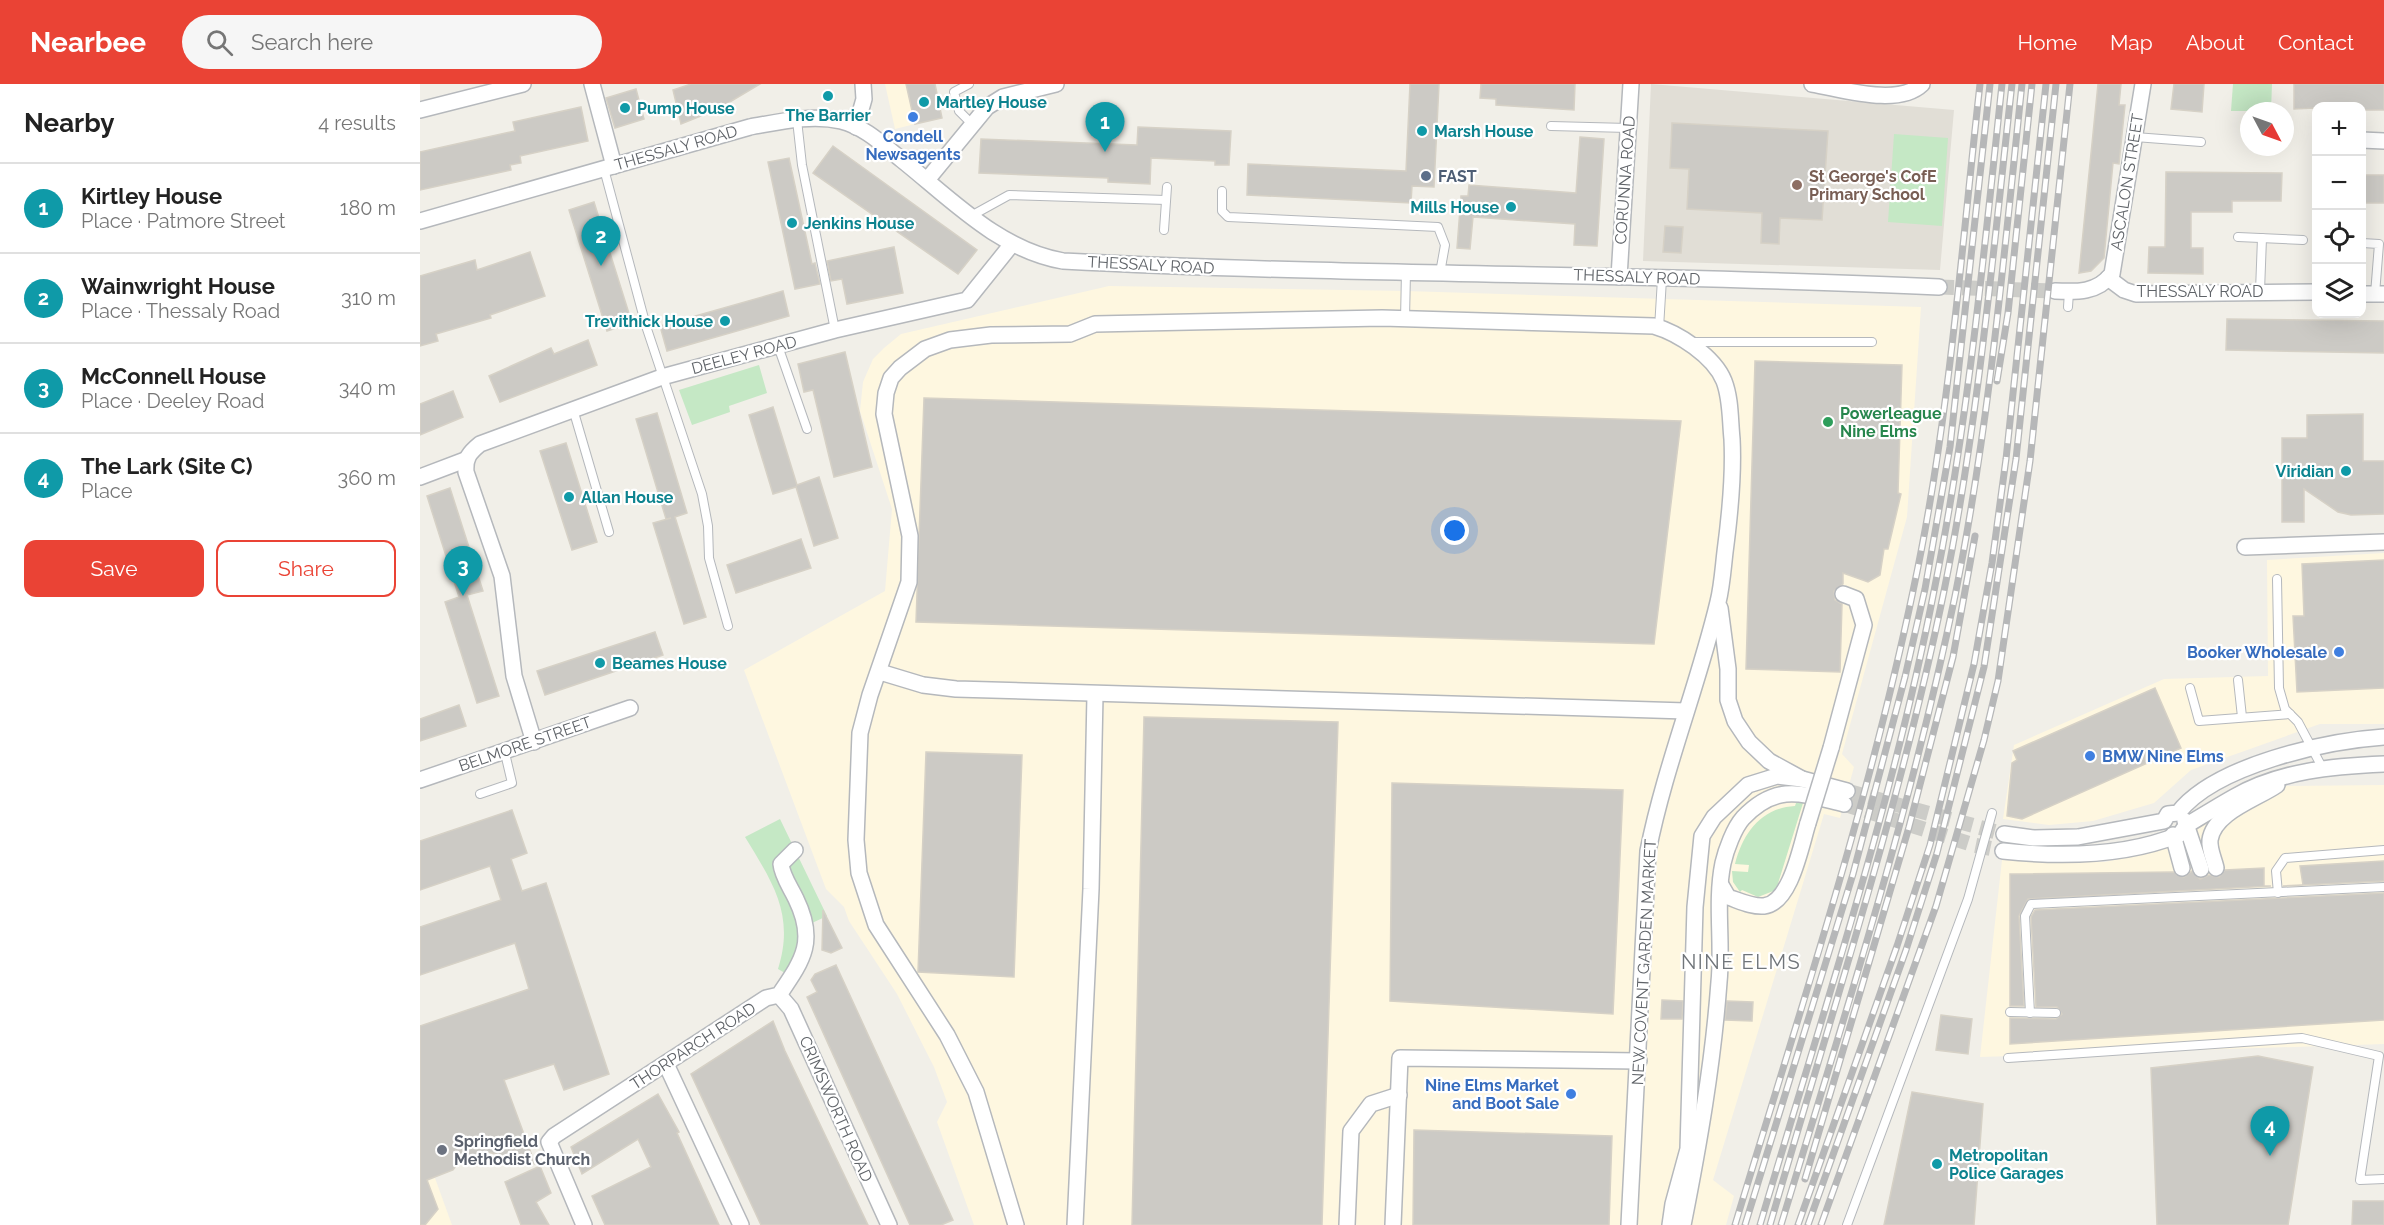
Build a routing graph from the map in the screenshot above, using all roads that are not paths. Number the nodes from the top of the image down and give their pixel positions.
1 (523, 84) edge
2 (592, 84) edge
3 (863, 84) edge
4 (969, 84) edge
5 (1056, 84) edge
6 (1631, 84) edge
7 (1812, 84) edge
8 (1922, 84) edge
9 (2143, 84) edge
10 (420, 110) edge
11 (797, 120) junction
12 (973, 125) junction
13 (1551, 126) dead end
14 (856, 127) junction
15 (1628, 128) junction
16 (2135, 136) junction
17 (2366, 140) edge
18 (2384, 141) edge
19 (2201, 142) dead end
20 (609, 168) junction
21 (927, 180) junction
22 (1167, 187) dead end
23 (1222, 191) dead end
24 (1166, 200) junction
25 (971, 216) junction
26 (420, 221) edge
27 (1164, 230) dead end
28 (2238, 237) dead end
29 (2262, 238) junction
30 (2302, 240) dead end
31 (2366, 243) edge
32 (1012, 244) junction
33 (1406, 272) junction
34 (1440, 273) junction
35 (1619, 277) junction
36 (2108, 278) junction
37 (1662, 279) junction
38 (1939, 287) tunnel mouth
39 (2062, 291) joint
40 (2260, 291) junction
41 (2312, 292) edge
42 (2373, 294) edge
43 (2068, 307) dead end
44 (1405, 319) junction
45 (1659, 328) junction
46 (835, 330) junction
47 (1685, 342) junction
48 (1872, 342) dead end
49 (778, 346) junction
50 (662, 377) junction
51 (573, 409) junction
52 (807, 429) dead end
53 (465, 460) junction
54 (420, 477) edge
55 (609, 532) dead end
56 (2384, 542) edge
57 (2245, 547) dead end
58 (2277, 579) dead end
59 (1843, 594) dead end
60 (1719, 600) junction
61 (728, 626) dead end
62 (880, 672) junction
63 (2238, 680) dead end
64 (2190, 688) dead end
65 (1095, 695) junction
66 (630, 708) dead end
67 (1686, 711) junction
68 (2290, 714) junction
69 (2242, 717) junction
70 (2384, 737) edge
71 (534, 742) junction
72 (2313, 747) junction
73 (504, 750) junction
74 (2384, 764) edge
75 (2323, 769) junction
76 (2292, 775) junction
77 (1802, 779) junction
78 (420, 780) edge
79 (480, 794) dead end
80 (1992, 813) dead end
81 (2179, 827) junction
82 (2004, 834) tunnel mouth
83 (795, 850) dead end
84 (2384, 850) edge
85 (2003, 851) tunnel mouth
86 (2182, 868) dead end
87 (1721, 885) junction
88 (2384, 886) edge
89 (2278, 893) junction
90 (779, 995) junction
91 (2010, 1012) dead end
92 (2030, 1013) junction
93 (2056, 1013) dead end
94 (2008, 1058) dead end
95 (1639, 1061) junction
96 (666, 1064) junction
97 (1399, 1095) junction
98 (2384, 1179) edge
99 (584, 1225) edge
100 (741, 1225) edge
101 (889, 1225) edge
102 (1016, 1225) edge
103 (1075, 1225) edge
104 (1347, 1225) edge
105 (1393, 1225) edge
106 (1629, 1225) edge
107 (1670, 1225) edge
108 (1683, 1225) edge
109 (1847, 1225) edge

1 - 10 street
2 - 20 street
3 - 14 street
4 - 12 lane
5 - 12 street
6 - 15 street, CORUNNA ROAD
7 - 8 street
9 - 16 street, ASCALON STREET
11 - 14 street, THESSALY ROAD
11 - 20 street, THESSALY ROAD
11 - 46 lane
12 - 21 street
13 - 15 lane
14 - 21 street, THESSALY ROAD
15 - 35 street, CORUNNA ROAD
16 - 19 lane
16 - 36 street, ASCALON STREET
17 - 18 street
20 - 26 street, THESSALY ROAD
20 - 50 lane
21 - 25 street, THESSALY ROAD
22 - 24 lane
23 - 34 lane
24 - 25 lane
24 - 27 lane
25 - 32 street, THESSALY ROAD
28 - 29 lane
29 - 30 lane
29 - 40 lane
31 - 42 lane
32 - 33 street, THESSALY ROAD
32 - 46 street, DEELEY ROAD
33 - 34 street, THESSALY ROAD
33 - 44 lane
34 - 35 street, THESSALY ROAD
35 - 37 street, THESSALY ROAD
36 - 39 street
36 - 40 street, THESSALY ROAD
37 - 38 street, THESSALY ROAD
37 - 45 lane
39 - 43 lane
40 - 41 street, THESSALY ROAD
44 - 45 street
44 - 62 street
45 - 47 street, NEW COVENT GARDEN MARKET
46 - 49 street, DEELEY ROAD
47 - 48 lane
47 - 60 street, NEW COVENT GARDEN MARKET
49 - 50 street, DEELEY ROAD
49 - 52 lane
50 - 51 street, DEELEY ROAD
50 - 61 lane
51 - 53 street, DEELEY ROAD
51 - 55 lane
53 - 54 street, DEELEY ROAD
53 - 71 street
56 - 57 street
58 - 68 lane
59 - 87 street, bridge
60 - 67 street, NEW COVENT GARDEN MARKET
60 - 77 street, NEW COVENT GARDEN MARKET
62 - 65 street
62 - 102 street
63 - 69 lane
64 - 69 lane
65 - 67 street
65 - 103 street
66 - 71 street, BELMORE STREET
67 - 95 street, NEW COVENT GARDEN MARKET
68 - 69 lane
68 - 72 lane
70 - 72 street
71 - 73 street, BELMORE STREET
72 - 75 lane
72 - 81 street
73 - 78 street, BELMORE STREET
73 - 79 lane
74 - 75 street
75 - 76 street
76 - 81 street
76 - 81 street
77 - 87 street, NEW COVENT GARDEN MARKET
77 - 107 street
80 - 109 lane
81 - 82 street
81 - 85 street
81 - 86 street
83 - 90 street, THORPARCH ROAD
84 - 89 lane
87 - 108 street
88 - 89 lane
89 - 92 lane
90 - 96 street, THORPARCH ROAD
90 - 101 street, CRIMSWORTH ROAD
91 - 92 lane
92 - 93 lane
94 - 98 lane
95 - 97 street
95 - 106 street, NEW COVENT GARDEN MARKET
96 - 99 street, THORPARCH ROAD
96 - 100 street
97 - 104 street
97 - 105 street

